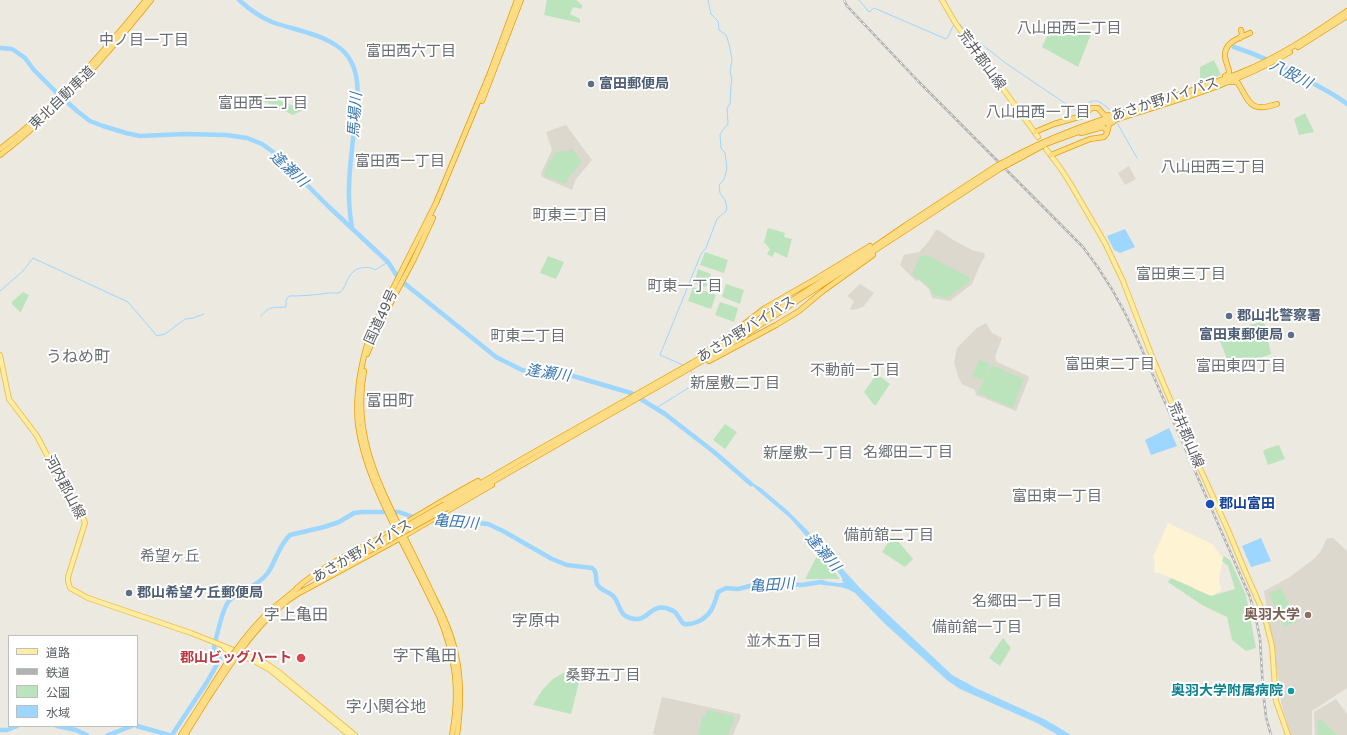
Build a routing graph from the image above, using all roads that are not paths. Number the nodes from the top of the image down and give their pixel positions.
1 (146, 0) edge
2 (151, 0) edge
3 (517, 0) edge
4 (521, 0) edge
5 (942, 0) edge
6 (1347, 11) edge
7 (1347, 16) edge
8 (1240, 30) dead end
9 (1250, 33) dead end
10 (1240, 38) junction
11 (1280, 56) junction
12 (1229, 68) junction
13 (1206, 86) junction
14 (1241, 88) junction
15 (71, 89) junction
16 (1182, 97) junction
17 (56, 103) junction
18 (1152, 103) junction
19 (1277, 104) dead end
20 (1101, 113) junction
21 (1125, 116) junction
22 (1079, 128) junction
23 (1107, 131) junction
24 (1035, 132) junction
25 (1038, 138) dead end
26 (1062, 138) junction
27 (0, 149) edge
28 (1046, 149) dead end
29 (0, 155) edge
30 (1051, 155) junction
31 (1006, 163) junction
32 (1000, 167) junction
33 (906, 225) junction
34 (894, 238) junction
35 (406, 268) junction
36 (778, 312) junction
37 (0, 355) edge
38 (691, 366) junction
39 (629, 401) junction
40 (524, 458) junction
41 (510, 472) junction
42 (446, 506) junction
43 (397, 528) junction
44 (402, 537) junction
45 (299, 590) junction
46 (219, 644) junction
47 (207, 697) junction
48 (180, 735) edge
49 (185, 735) edge
50 (349, 735) edge
51 (355, 735) edge
52 (452, 735) edge
53 (457, 735) edge
54 (1288, 735) edge

1 - 15 highway, 東北自動車道
2 - 15 highway, 東北自動車道
3 - 35 highway, 国道49号
4 - 35 highway, 国道49号
5 - 24 main road, 荒井郡山線
6 - 11 highway, あさか野バイパス
7 - 11 highway, あさか野バイパス
8 - 10 highway
9 - 10 highway
10 - 12 highway
11 - 12 highway
11 - 13 highway, あさか野バイパス
11 - 14 highway
11 - 16 highway, あさか野バイパス
12 - 13 highway
13 - 18 highway, あさか野バイパス
14 - 16 highway
14 - 19 highway
15 - 17 highway, 東北自動車道
16 - 21 highway, あさか野バイパス
17 - 27 highway, 東北自動車道
17 - 29 highway, 東北自動車道
18 - 20 highway
18 - 22 highway, あさか野バイパス
20 - 22 highway
20 - 24 highway
21 - 23 highway
21 - 26 highway, あさか野バイパス
22 - 31 highway, あさか野バイパス
23 - 26 highway
23 - 30 highway
24 - 25 main road, 荒井郡山線
26 - 31 highway, あさか野バイパス
28 - 30 main road, 荒井郡山線
30 - 54 main road, 荒井郡山線
31 - 32 highway, あさか野バイパス, bridge
32 - 33 highway, あさか野バイパス
32 - 34 highway, あさか野バイパス
33 - 36 highway, あさか野バイパス
33 - 38 highway
34 - 36 highway, あさか野バイパス
34 - 38 highway
35 - 43 highway, 国道49号
36 - 38 highway, あさか野バイパス
37 - 46 main road, 河内郡山線
38 - 39 highway, あさか野バイパス
39 - 40 highway, あさか野バイパス
39 - 41 highway, あさか野バイパス
40 - 42 highway, あさか野バイパス
40 - 43 highway
41 - 42 highway, あさか野バイパス
41 - 44 highway
42 - 45 highway, あさか野バイパス, bridge
43 - 44 highway, 国道49号
43 - 45 highway
44 - 45 highway
44 - 52 highway, 国道49号
44 - 53 highway, 国道49号
45 - 47 highway, あさか野バイパス, bridge
46 - 50 main road, 河内郡山線
46 - 51 main road, 河内郡山線
47 - 48 highway, あさか野バイパス
47 - 49 highway, あさか野バイパス

